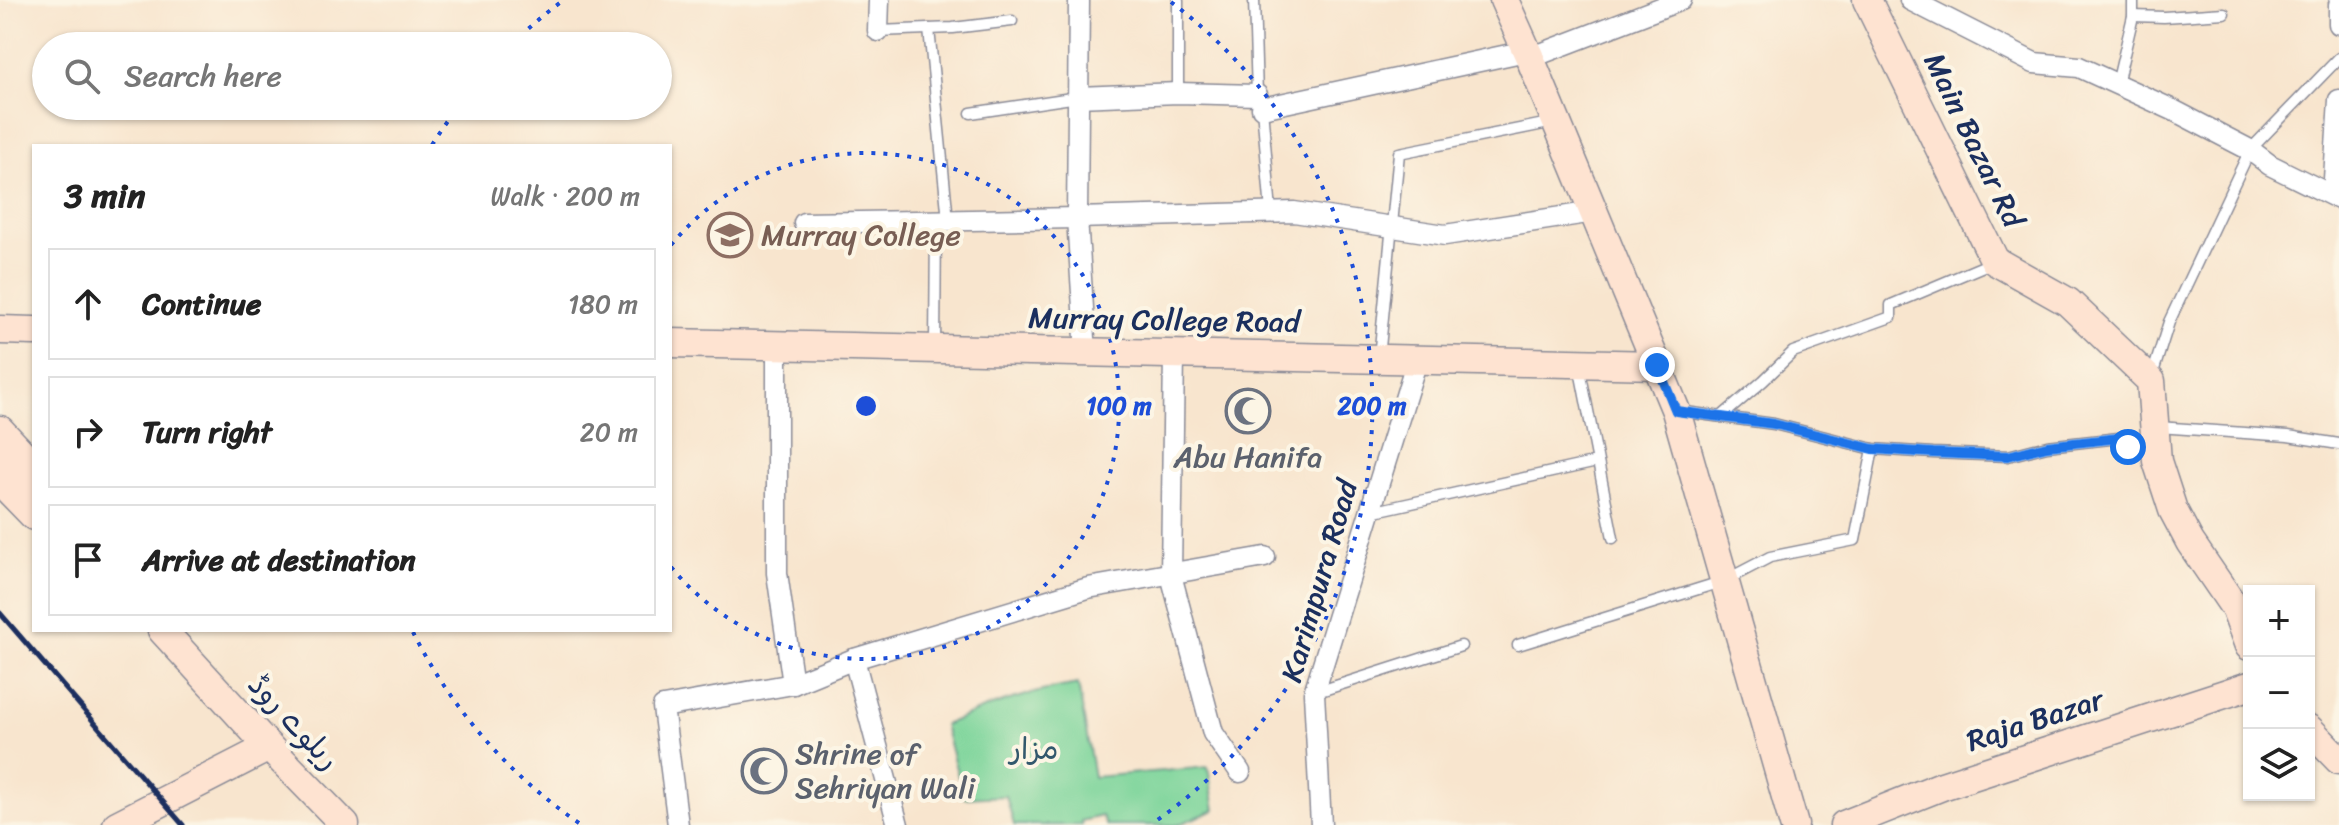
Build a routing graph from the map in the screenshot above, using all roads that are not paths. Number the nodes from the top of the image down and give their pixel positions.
1 (879, 0) edge
2 (1079, 0) edge
3 (1178, 0) edge
4 (1254, 0) edge
5 (1504, 0) edge
6 (1681, 0) edge
7 (1867, 0) edge
8 (1910, 0) edge
9 (2133, 0) edge
10 (2224, 13) dead end
11 (2133, 16) junction
12 (1012, 21) dead end
13 (929, 29) junction
14 (878, 31) joint
15 (1528, 54) junction
16 (2339, 58) edge
17 (2117, 84) junction
18 (1178, 93) junction
19 (1078, 97) junction
20 (2339, 100) edge
21 (1260, 101) junction
22 (971, 113) dead end
23 (1556, 121) junction
24 (2250, 150) junction
25 (2336, 197) edge
26 (1271, 212) junction
27 (1594, 212) junction
28 (1077, 218) junction
29 (942, 220) junction
30 (804, 223) dead end
31 (1393, 227) junction
32 (1995, 261) junction
33 (0, 330) edge
34 (32, 331) edge
35 (672, 343) edge
36 (777, 346) junction
37 (935, 349) junction
38 (1086, 353) junction
39 (1174, 354) junction
40 (1379, 359) junction
41 (1417, 360) junction
42 (1579, 363) junction
43 (1657, 365) junction
44 (2151, 381) junction
45 (1676, 411) junction
46 (1721, 417) junction
47 (0, 430) edge
48 (2155, 437) junction
49 (2339, 444) edge
50 (1873, 449) junction
51 (0, 455) edge
52 (1597, 462) junction
53 (32, 464) edge
54 (0, 481) edge
55 (32, 489) edge
56 (1369, 512) junction
57 (32, 514) edge
58 (1613, 538) dead end
59 (1265, 557) dead end
60 (1171, 575) junction
61 (1724, 581) junction
62 (2243, 630) edge
63 (180, 641) edge
64 (1518, 645) dead end
65 (1461, 646) dead end
66 (854, 659) junction
67 (793, 684) junction
68 (2243, 688) edge
69 (1314, 693) junction
70 (2315, 735) edge
71 (269, 747) junction
72 (2339, 760) edge
73 (1240, 772) dead end
74 (117, 825) edge
75 (140, 825) edge
76 (346, 825) edge
77 (678, 825) edge
78 (898, 825) edge
79 (1321, 825) edge
80 (1794, 825) edge
81 (1844, 825) edge

1 - 14 street
2 - 19 street
3 - 18 lane
4 - 21 lane
5 - 15 street
6 - 15 street
7 - 32 street, Main Bazar Rd
8 - 17 street
9 - 11 lane
10 - 11 lane
11 - 17 lane
12 - 13 lane
13 - 14 lane
13 - 29 lane
15 - 21 street
15 - 23 street
16 - 24 lane
17 - 24 street
18 - 19 street
18 - 21 street
19 - 22 lane
19 - 28 street
20 - 25 street
21 - 26 lane
23 - 27 street
23 - 31 lane
24 - 25 street
24 - 44 lane
26 - 28 street
26 - 31 street
27 - 31 street
27 - 43 street
28 - 29 street
28 - 38 street
29 - 30 street
29 - 37 lane
31 - 40 lane
32 - 44 street, Main Bazar Rd
32 - 46 lane
33 - 34 street
35 - 36 street, Murray College Road
36 - 37 street, Murray College Road
36 - 67 street
37 - 38 street, Murray College Road
38 - 39 street, Murray College Road
39 - 40 street, Murray College Road
39 - 60 street
40 - 41 street, Murray College Road
41 - 42 street, Murray College Road
41 - 56 street, Karimpura Road
42 - 43 street, Murray College Road
42 - 52 lane
43 - 45 street
44 - 48 street
45 - 46 lane
45 - 61 street
46 - 50 lane
47 - 53 street
48 - 49 lane
48 - 50 lane
48 - 62 street
50 - 61 lane
51 - 55 street
52 - 56 lane
52 - 58 lane
54 - 57 street
56 - 69 street, Karimpura Road
59 - 60 street
60 - 66 street
60 - 73 street
61 - 64 lane
61 - 80 street
63 - 71 street, ریلوے روڈ
65 - 69 lane
66 - 67 street
66 - 78 street
67 - 77 street
68 - 81 street, Raja Bazar
69 - 79 street, Karimpura Road
70 - 72 street
71 - 74 street
71 - 75 street
71 - 76 street, ریلوے روڈ

